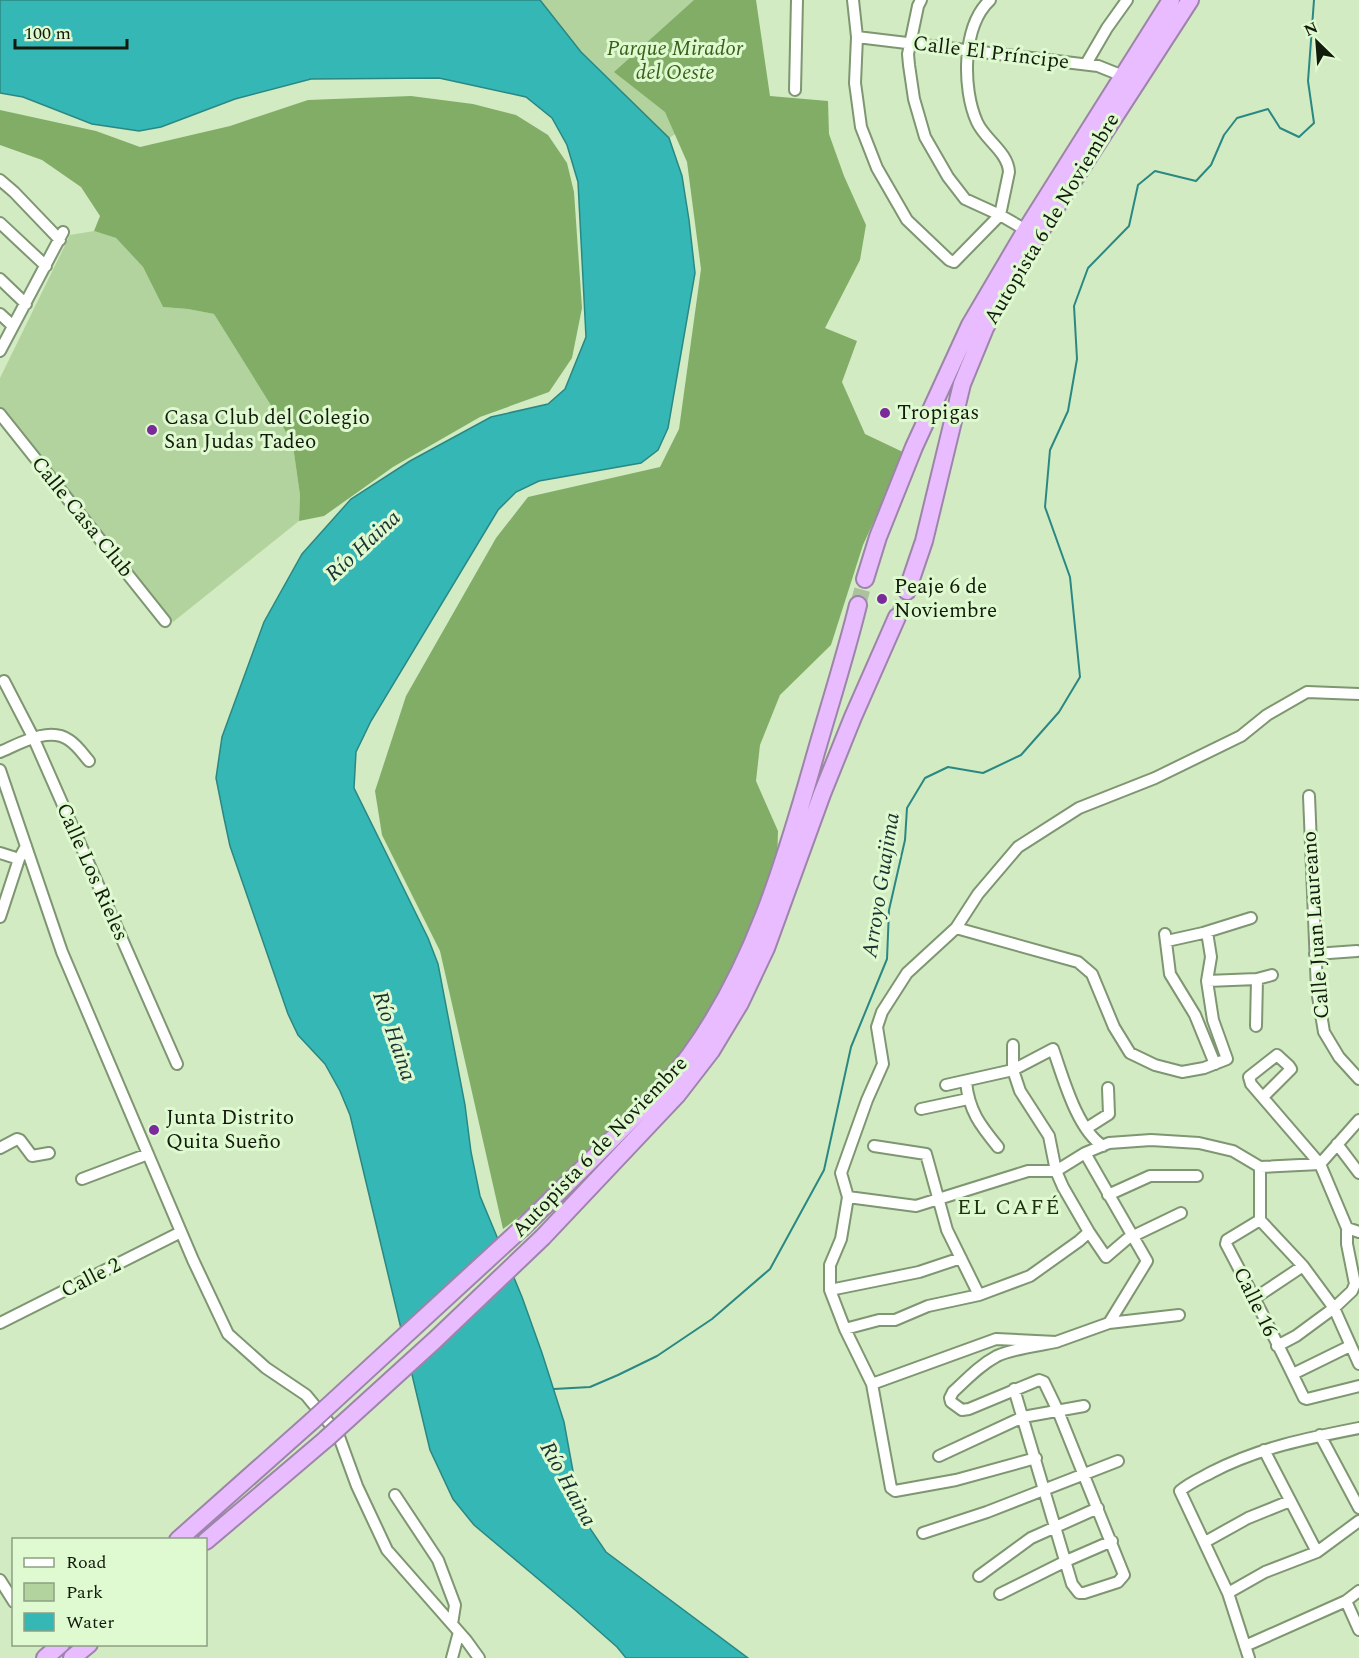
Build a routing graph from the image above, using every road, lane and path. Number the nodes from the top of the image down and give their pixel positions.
1 (797, 0) edge
2 (853, 0) edge
3 (921, 0) edge
4 (990, 0) edge
5 (1127, 0) edge
6 (1171, 0) edge
7 (1190, 0) edge
8 (857, 38) junction
9 (911, 44) junction
10 (968, 49) junction
11 (1086, 64) junction
12 (1123, 76) junction
13 (795, 90) dead end
14 (0, 180) edge
15 (1000, 215) junction
16 (0, 223) edge
17 (1026, 230) junction
18 (46, 266) junction
19 (0, 279) edge
20 (26, 304) junction
21 (0, 314) edge
22 (14, 326) junction
23 (0, 351) edge
24 (0, 414) edge
25 (921, 433) junction
26 (946, 444) junction
27 (865, 579) tunnel mouth
28 (907, 591) tunnel mouth
29 (858, 605) tunnel mouth
30 (897, 617) tunnel mouth
31 (165, 621) dead end
32 (4, 681) dead end
33 (1359, 694) edge
34 (33, 737) junction
35 (0, 752) edge
36 (89, 761) dead end
37 (0, 771) edge
38 (1309, 796) dead end
39 (26, 846) junction
40 (0, 853) edge
41 (19, 859) junction
42 (0, 917) edge
43 (1251, 918) dead end
44 (956, 928) junction
45 (1207, 932) junction
46 (1357, 951) dead end
47 (1315, 954) junction
48 (1272, 975) dead end
49 (1257, 979) junction
50 (1207, 981) junction
51 (1256, 1026) dead end
52 (1013, 1045) dead end
53 (177, 1064) dead end
54 (1215, 1064) junction
55 (1013, 1070) junction
56 (1359, 1079) edge
57 (966, 1082) junction
58 (946, 1085) dead end
59 (1108, 1088) dead end
60 (1263, 1097) dead end
61 (968, 1099) junction
62 (921, 1109) dead end
63 (1359, 1120) edge
64 (1087, 1128) junction
65 (1337, 1144) junction
66 (873, 1146) dead end
67 (1103, 1146) junction
68 (998, 1147) dead end
69 (0, 1148) edge
70 (49, 1153) dead end
71 (1085, 1153) junction
72 (148, 1154) junction
73 (1320, 1164) junction
74 (1260, 1167) junction
75 (1056, 1171) junction
76 (1359, 1173) edge
77 (1197, 1176) dead end
78 (82, 1179) dead end
79 (1108, 1195) junction
80 (848, 1197) junction
81 (938, 1198) junction
82 (1181, 1213) dead end
83 (1260, 1220) junction
84 (1347, 1228) junction
85 (181, 1232) junction
86 (1089, 1232) junction
87 (1359, 1232) edge
88 (1134, 1237) junction
89 (961, 1258) junction
90 (1304, 1266) junction
91 (830, 1290) junction
92 (979, 1294) junction
93 (1255, 1298) junction
94 (1334, 1308) junction
95 (1179, 1315) dead end
96 (0, 1323) edge
97 (1109, 1323) junction
98 (845, 1329) junction
99 (1056, 1342) junction
100 (1277, 1346) junction
101 (1350, 1347) junction
102 (1359, 1364) edge
103 (1297, 1372) dead end
104 (872, 1384) junction
105 (1359, 1386) edge
106 (1014, 1389) junction
107 (1084, 1406) dead end
108 (1058, 1411) junction
109 (1023, 1417) junction
110 (1359, 1428) edge
111 (1320, 1435) junction
112 (1264, 1450) junction
113 (939, 1456) dead end
114 (1036, 1458) junction
115 (1118, 1461) dead end
116 (1084, 1474) junction
117 (1045, 1489) junction
118 (395, 1496) dead end
119 (1290, 1501) junction
120 (1098, 1508) junction
121 (1359, 1508) edge
122 (1359, 1521) edge
123 (1056, 1526) junction
124 (924, 1533) dead end
125 (179, 1538) edge
126 (207, 1540) edge
127 (1112, 1541) junction
128 (1205, 1542) junction
129 (1317, 1552) junction
130 (1066, 1561) junction
131 (979, 1576) dead end
132 (0, 1580) edge
133 (1359, 1591) edge
134 (1228, 1593) junction
135 (1000, 1594) dead end
136 (12, 1599) edge
137 (1346, 1601) junction
138 (456, 1628) junction
139 (1359, 1630) edge
140 (86, 1646) edge
141 (1245, 1646) junction
142 (72, 1658) edge
143 (452, 1658) edge
144 (479, 1658) edge
145 (1249, 1658) edge

1 - 13 street
2 - 8 street
3 - 9 street
4 - 10 street
5 - 11 street
6 - 12 highway, Autopista 6 de Noviembre
7 - 26 highway, Autopista 6 de Noviembre
8 - 9 street, Calle El Príncipe
8 - 15 street
9 - 10 street, Calle El Príncipe
9 - 15 street
10 - 11 street, Calle El Príncipe
10 - 15 street
11 - 12 street, Calle El Príncipe
12 - 17 highway, Autopista 6 de Noviembre
14 - 18 street
15 - 17 street
16 - 18 street
17 - 25 highway, Autopista 6 de Noviembre
18 - 20 street
19 - 20 street
20 - 22 street
21 - 22 street
22 - 23 street
24 - 31 street, Calle Casa Club
25 - 26 highway
25 - 27 highway, Autopista 6 de Noviembre
26 - 28 highway, Autopista 6 de Noviembre
29 - 125 highway, Autopista 6 de Noviembre, bridge
30 - 126 highway, Autopista 6 de Noviembre, bridge
32 - 34 street, Calle Los Rieles
33 - 44 street
34 - 35 street
34 - 36 street
34 - 53 street, Calle Los Rieles
37 - 39 street
38 - 47 street, Calle Juan Laureano
39 - 41 street
39 - 72 street
40 - 41 street
41 - 42 street
43 - 45 street
44 - 54 street
44 - 80 street
45 - 50 street
45 - 54 street
46 - 47 street
47 - 56 street, Calle Juan Laureano
48 - 49 street
49 - 50 street
49 - 51 street
50 - 54 street
52 - 55 street
55 - 57 street
55 - 64 street
55 - 75 street
57 - 58 street
57 - 61 street
59 - 64 street
60 - 73 street
61 - 62 street
61 - 68 street
63 - 65 street
64 - 67 street
65 - 73 street
65 - 76 street
66 - 81 street
67 - 71 street
67 - 74 street
69 - 70 street
71 - 75 street
71 - 79 street
72 - 78 street
72 - 85 street
73 - 74 street
73 - 84 street
74 - 83 street
75 - 81 street
75 - 86 street
77 - 79 street
79 - 88 street
80 - 81 street
80 - 91 street
81 - 89 street
82 - 88 street
83 - 90 street
83 - 93 street, Calle 16
84 - 87 street
84 - 94 street
85 - 96 street, Calle 2
85 - 138 street
86 - 88 street
86 - 92 street
88 - 97 street
89 - 91 street
89 - 92 street
90 - 93 street
90 - 94 street
91 - 98 street
92 - 98 street
93 - 100 street, Calle 16
94 - 100 street
94 - 101 street
95 - 97 street
97 - 99 street
98 - 104 street
99 - 104 street
99 - 106 street
100 - 105 street, Calle 16
101 - 102 street
101 - 103 street
104 - 114 street
106 - 108 street
106 - 109 street
107 - 108 street
108 - 109 street
108 - 116 street
109 - 113 street
109 - 114 street
110 - 111 street
111 - 112 street
111 - 121 street
112 - 119 street
112 - 128 street
114 - 117 street
115 - 116 street
116 - 117 street
116 - 120 street
117 - 123 street
117 - 124 street
118 - 138 street
119 - 128 street
119 - 129 street
120 - 123 street
120 - 127 street
122 - 129 street
123 - 130 street
123 - 131 street
127 - 130 street
127 - 130 street
128 - 134 street
129 - 134 street
130 - 135 street
132 - 136 street
133 - 137 street
134 - 141 street
137 - 139 street
137 - 141 street
138 - 143 street
138 - 144 street
140 - 142 highway
141 - 145 street

